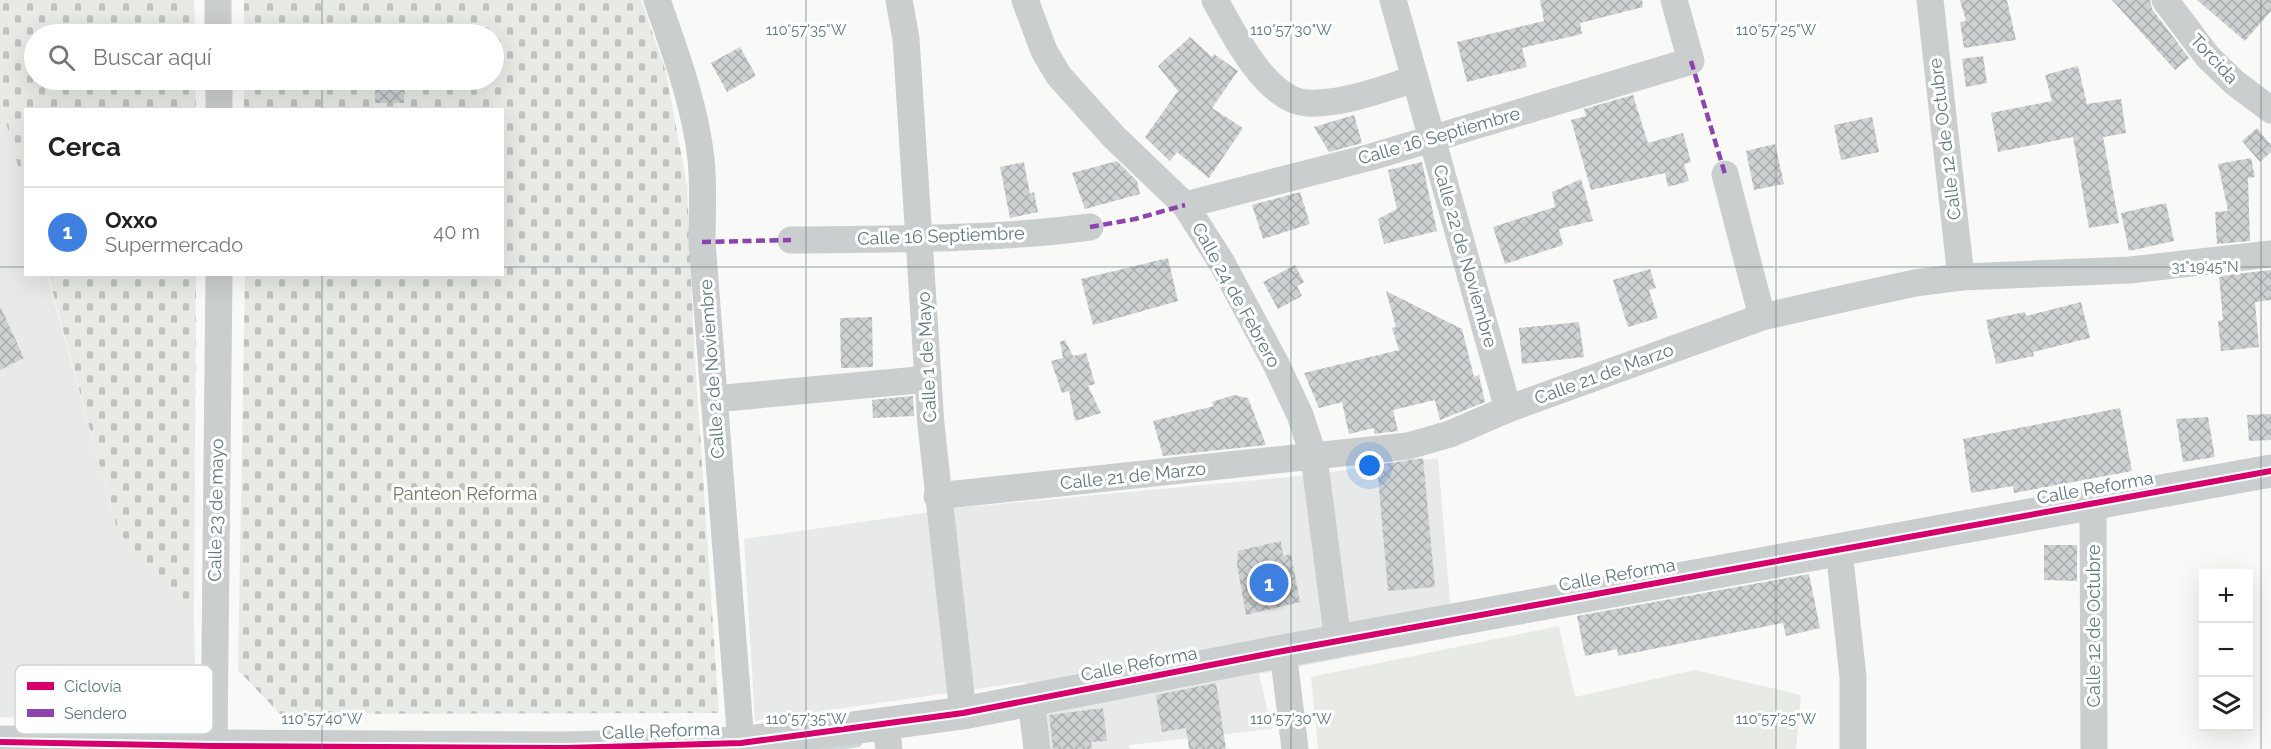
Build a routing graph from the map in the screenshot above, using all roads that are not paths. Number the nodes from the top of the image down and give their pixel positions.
1 (218, 0) edge
2 (657, 0) edge
3 (899, 0) edge
4 (1025, 0) edge
5 (1215, 0) edge
6 (1393, 0) edge
7 (1674, 0) edge
8 (1930, 0) edge
9 (2165, 0) edge
10 (218, 24) edge
11 (1415, 79) junction
12 (219, 90) edge
13 (219, 108) edge
14 (2271, 110) edge
15 (1432, 139) junction
16 (1725, 174) dead end
17 (1185, 205) junction
18 (1090, 227) dead end
19 (920, 239) junction
20 (791, 240) dead end
21 (2271, 254) edge
22 (219, 276) edge
23 (1961, 277) junction
24 (1762, 317) junction
25 (928, 379) junction
26 (714, 399) junction
27 (1508, 409) junction
28 (1314, 457) junction
29 (2271, 471) edge
30 (937, 496) junction
31 (2093, 504) junction
32 (1839, 550) junction
33 (1338, 642) junction
34 (1283, 651) junction
35 (1031, 700) junction
36 (963, 713) junction
37 (888, 737) edge
38 (0, 742) edge
39 (741, 743) junction
40 (214, 746) junction
41 (703, 747) edge
42 (1037, 749) edge
43 (1295, 749) edge
44 (1853, 749) edge
45 (2094, 749) edge

1 - 10 street
2 - 26 street, Calle 2 de Noviembre
3 - 19 street, Calle 1 de Mayo
4 - 17 street, Calle 24 de Febrero
5 - 11 street
6 - 11 street, Calle 22 de Noviembre
7 - 15 street, Calle 16 Septiembre
8 - 23 street, Calle 12 de Octubre
9 - 14 street, Torcida
11 - 15 street, Calle 22 de Noviembre
12 - 13 street
15 - 17 street, Calle 16 Septiembre
15 - 27 street, Calle 22 de Noviembre
16 - 24 street
17 - 28 street, Calle 24 de Febrero
18 - 19 street, Calle 16 Septiembre
19 - 20 street, Calle 16 Septiembre
19 - 25 street, Calle 1 de Mayo
21 - 23 street, Calle 21 de Marzo
22 - 40 street, Calle 23 de mayo
23 - 24 street, Calle 21 de Marzo
24 - 27 street, Calle 21 de Marzo
25 - 26 street
25 - 30 street, Calle 1 de Mayo
26 - 39 street, Calle 2 de Noviembre
27 - 28 street, Calle 21 de Marzo
28 - 30 street, Calle 21 de Marzo
28 - 33 street, Calle 24 de Febrero
29 - 31 street, Calle Reforma
30 - 36 street, Calle 1 de Mayo
31 - 32 street, Calle Reforma
31 - 45 street, Calle 12 de Octubre
32 - 33 street, Calle Reforma
32 - 44 street
33 - 34 street, Calle Reforma
34 - 35 street, Calle Reforma
34 - 43 street
35 - 36 street, Calle Reforma
35 - 42 street
36 - 37 street, Calle Reforma
37 - 39 street, Calle Reforma
38 - 40 street, Calle Reforma
39 - 41 street, Calle Reforma
40 - 41 street, Calle Reforma

